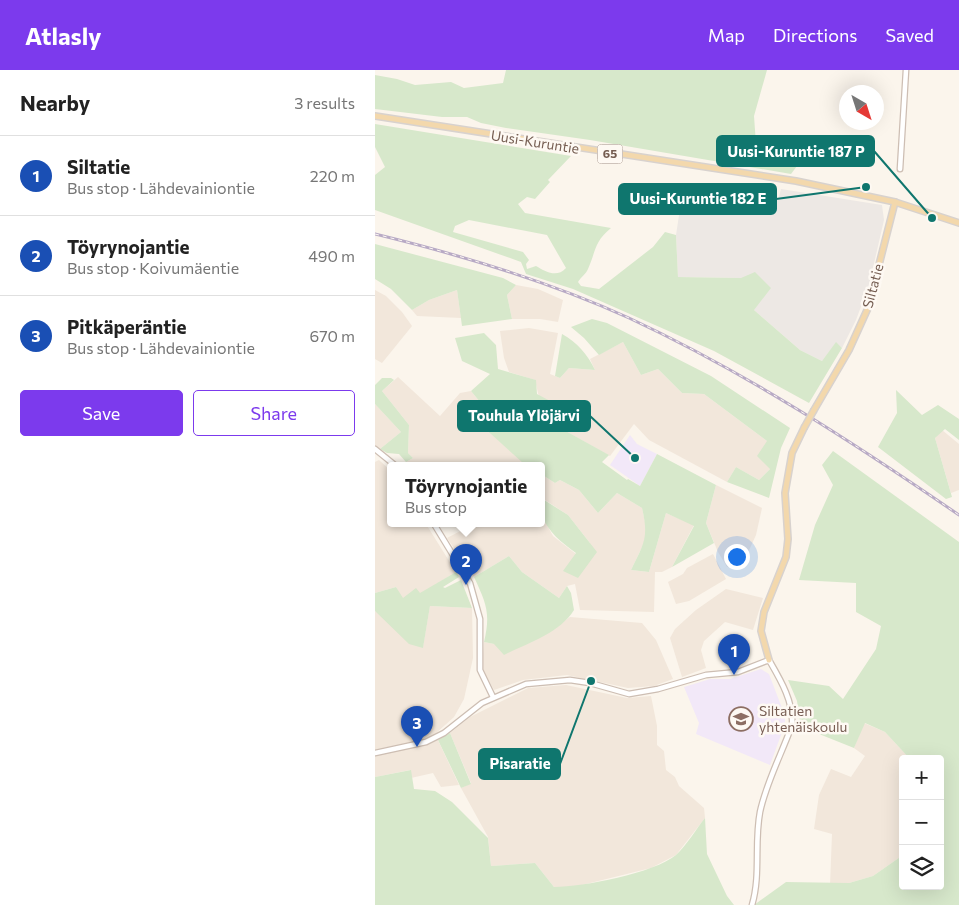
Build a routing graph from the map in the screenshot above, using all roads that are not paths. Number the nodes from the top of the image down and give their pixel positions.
1 (906, 70) edge
2 (375, 116) edge
3 (900, 169) dead end
4 (895, 202) junction
5 (959, 223) edge
6 (375, 449) edge
7 (391, 462) edge
8 (436, 527) edge
9 (769, 660) junction
10 (493, 697) junction
11 (375, 754) edge
12 (752, 905) edge

1 - 3 street
2 - 4 main road, Uusi-Kuruntie / 65
4 - 5 main road, Uusi-Kuruntie / 65
4 - 9 main road, Siltatie, bridge
6 - 7 street
8 - 10 street
9 - 10 street
9 - 12 street, Siltatie
10 - 11 street

